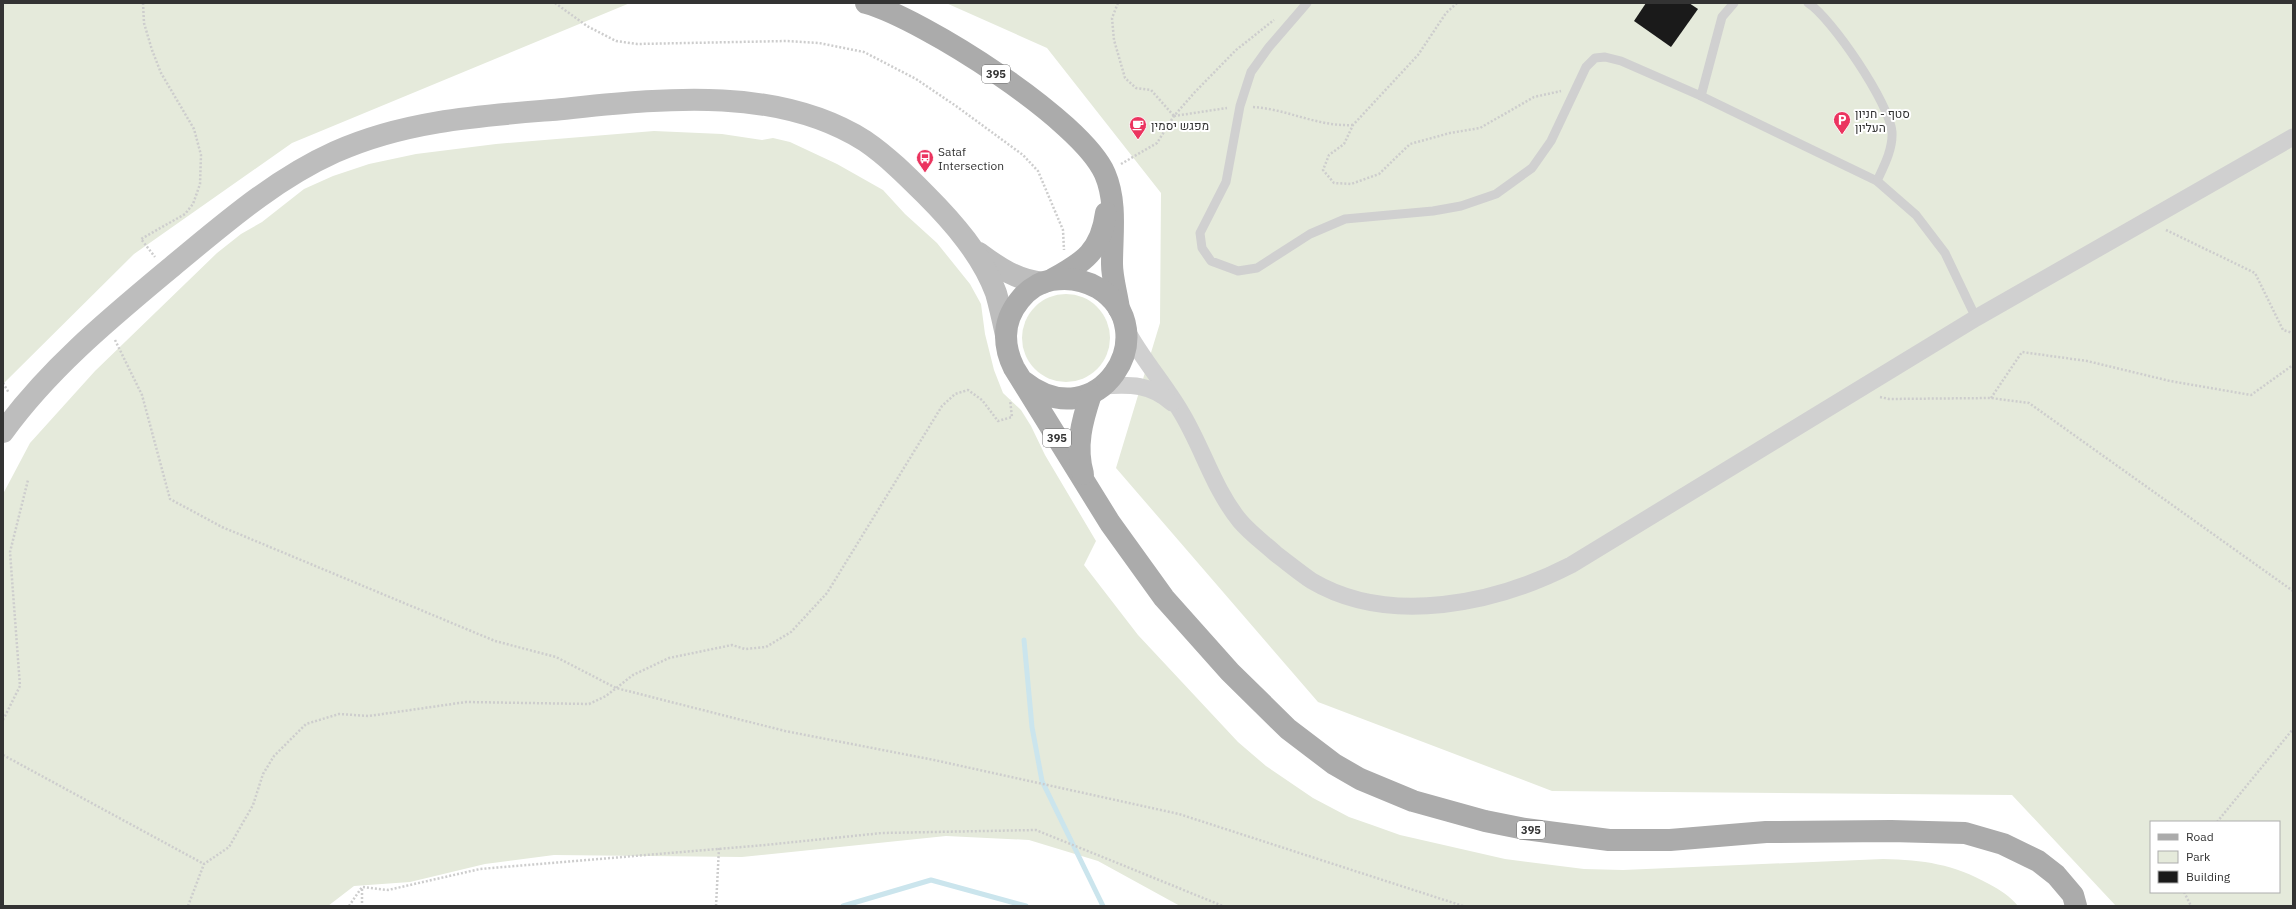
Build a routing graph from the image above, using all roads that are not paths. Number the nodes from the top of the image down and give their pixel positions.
1 (866, 3) edge
2 (1307, 3) edge
3 (1734, 3) edge
4 (1808, 3) edge
5 (1701, 96) junction
6 (2293, 137) edge
7 (1877, 181) junction
8 (1107, 183) junction
9 (971, 248) junction
10 (1047, 281) junction
11 (1119, 309) junction
12 (1976, 318) junction
13 (1126, 329) junction
14 (1006, 335) junction
15 (1016, 388) junction
16 (1097, 390) junction
17 (1186, 420) junction
18 (3, 432) edge
19 (1092, 494) junction
20 (2076, 906) edge

1 - 8 main road, 395
2 - 5 lane
3 - 5 lane
4 - 7 lane
5 - 7 lane
6 - 12 street
7 - 12 lane
8 - 10 main road, 395
8 - 11 main road, 395
9 - 10 main road
9 - 14 main road
9 - 18 main road
10 - 11 main road, 395
10 - 14 main road, 395
11 - 13 main road, 395
12 - 17 street
13 - 16 main road, 395
13 - 17 street
14 - 15 main road, 395
15 - 16 main road, 395
15 - 19 main road, 395
16 - 17 street
16 - 19 main road, 395
19 - 20 main road, 395

